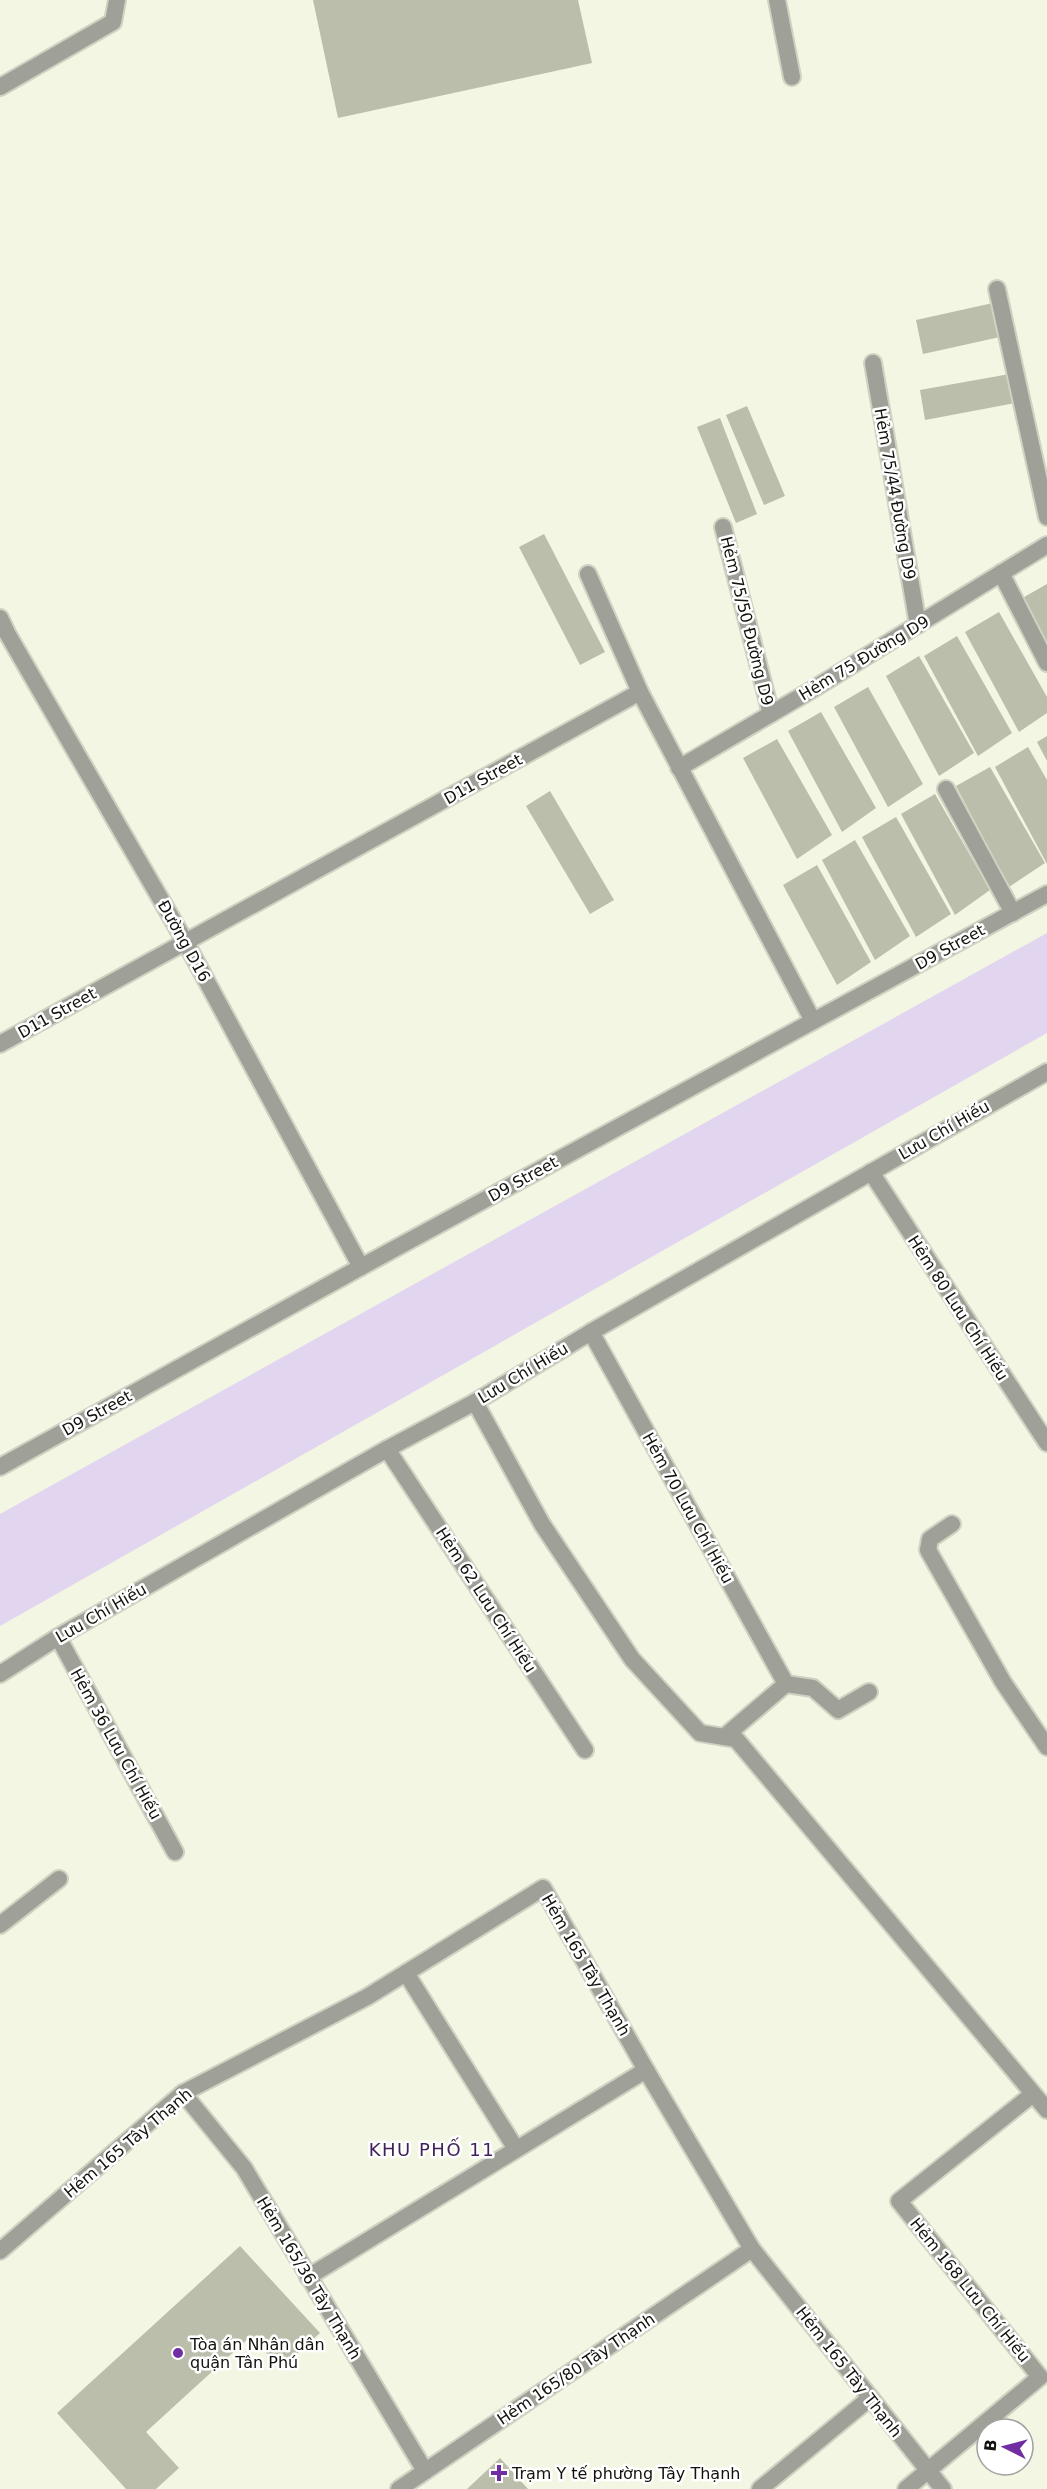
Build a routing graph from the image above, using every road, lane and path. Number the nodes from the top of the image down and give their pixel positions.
1 (117, 0) edge
2 (777, 0) edge
3 (792, 77) dead end
4 (0, 87) edge
5 (997, 289) dead end
6 (873, 363) dead end
7 (1047, 517) edge
8 (723, 528) dead end
9 (1047, 545) edge
10 (1001, 573) junction
11 (588, 574) dead end
12 (918, 625) junction
13 (2, 629) edge
14 (1047, 663) edge
15 (640, 692) junction
16 (771, 714) junction
17 (679, 768) junction
18 (946, 789) dead end
19 (1047, 894) edge
20 (1013, 913) junction
21 (186, 943) junction
22 (813, 1021) junction
23 (0, 1044) edge
24 (1047, 1072) edge
25 (871, 1172) junction
26 (361, 1267) junction
27 (591, 1332) junction
28 (475, 1402) junction
29 (1047, 1443) edge
30 (387, 1449) junction
31 (0, 1467) edge
32 (952, 1524) dead end
33 (57, 1637) junction
34 (0, 1674) edge
35 (786, 1684) junction
36 (869, 1692) dead end
37 (724, 1737) junction
38 (1047, 1747) edge
39 (585, 1750) dead end
40 (175, 1852) dead end
41 (59, 1879) dead end
42 (0, 1925) edge
43 (406, 1972) junction
44 (646, 2070) junction
45 (183, 2093) junction
46 (1033, 2094) junction
47 (1047, 2110) edge
48 (516, 2149) junction
49 (752, 2248) junction
50 (0, 2251) edge
51 (308, 2277) junction
52 (870, 2398) junction
53 (425, 2471) junction
54 (927, 2471) junction
55 (399, 2489) edge
56 (760, 2489) edge
57 (906, 2489) edge
58 (944, 2489) edge

1 - 4 street
2 - 3 street
5 - 7 street
6 - 12 street, Hẻm 75/44 Đường D9
8 - 16 street, Hẻm 75/50 Đường D9
9 - 10 street, Hẻm 75 Đường D9
10 - 12 street, Hẻm 75 Đường D9
10 - 14 street
11 - 15 street
12 - 16 street, Hẻm 75 Đường D9
13 - 21 street, Đường D16
15 - 17 street
15 - 21 street, D11 Street
16 - 17 street, Hẻm 75 Đường D9
17 - 22 street
18 - 20 street
19 - 20 street, D9 Street
20 - 22 street, D9 Street
21 - 23 street, D11 Street
21 - 26 street, Đường D16
22 - 26 street, D9 Street
24 - 25 street, Lưu Chí Hiếu
25 - 27 street, Lưu Chí Hiếu
25 - 29 street, Hẻm 80 Lưu Chí Hiếu
26 - 31 street, D9 Street
27 - 28 street, Lưu Chí Hiếu
27 - 35 street, Hẻm 70 Lưu Chí Hiếu
28 - 30 street, Lưu Chí Hiếu
28 - 37 street
30 - 33 street, Lưu Chí Hiếu
30 - 39 street, Hẻm 62 Lưu Chí Hiếu
32 - 38 street
33 - 34 street, Lưu Chí Hiếu
33 - 40 street, Hẻm 36 Lưu Chí Hiếu
35 - 36 street
35 - 37 street
37 - 46 street
41 - 42 street
43 - 44 street, Hẻm 165 Tây Thạnh
43 - 45 street, Hẻm 165 Tây Thạnh
43 - 48 street
44 - 48 street
44 - 49 street, Hẻm 165 Tây Thạnh
45 - 50 street, Hẻm 165 Tây Thạnh
45 - 51 street, Hẻm 165/36 Tây Thạnh
46 - 47 street
46 - 54 street, Hẻm 168 Lưu Chí Hiếu
48 - 51 street
49 - 52 street, Hẻm 165 Tây Thạnh
49 - 53 street, Hẻm 165/80 Tây Thạnh
51 - 53 street, Hẻm 165/36 Tây Thạnh
52 - 54 street, Hẻm 165 Tây Thạnh
52 - 56 street
53 - 55 street, Hẻm 165/80 Tây Thạnh
54 - 57 street, Hẻm 168 Lưu Chí Hiếu
54 - 58 street, Hẻm 165 Tây Thạnh

